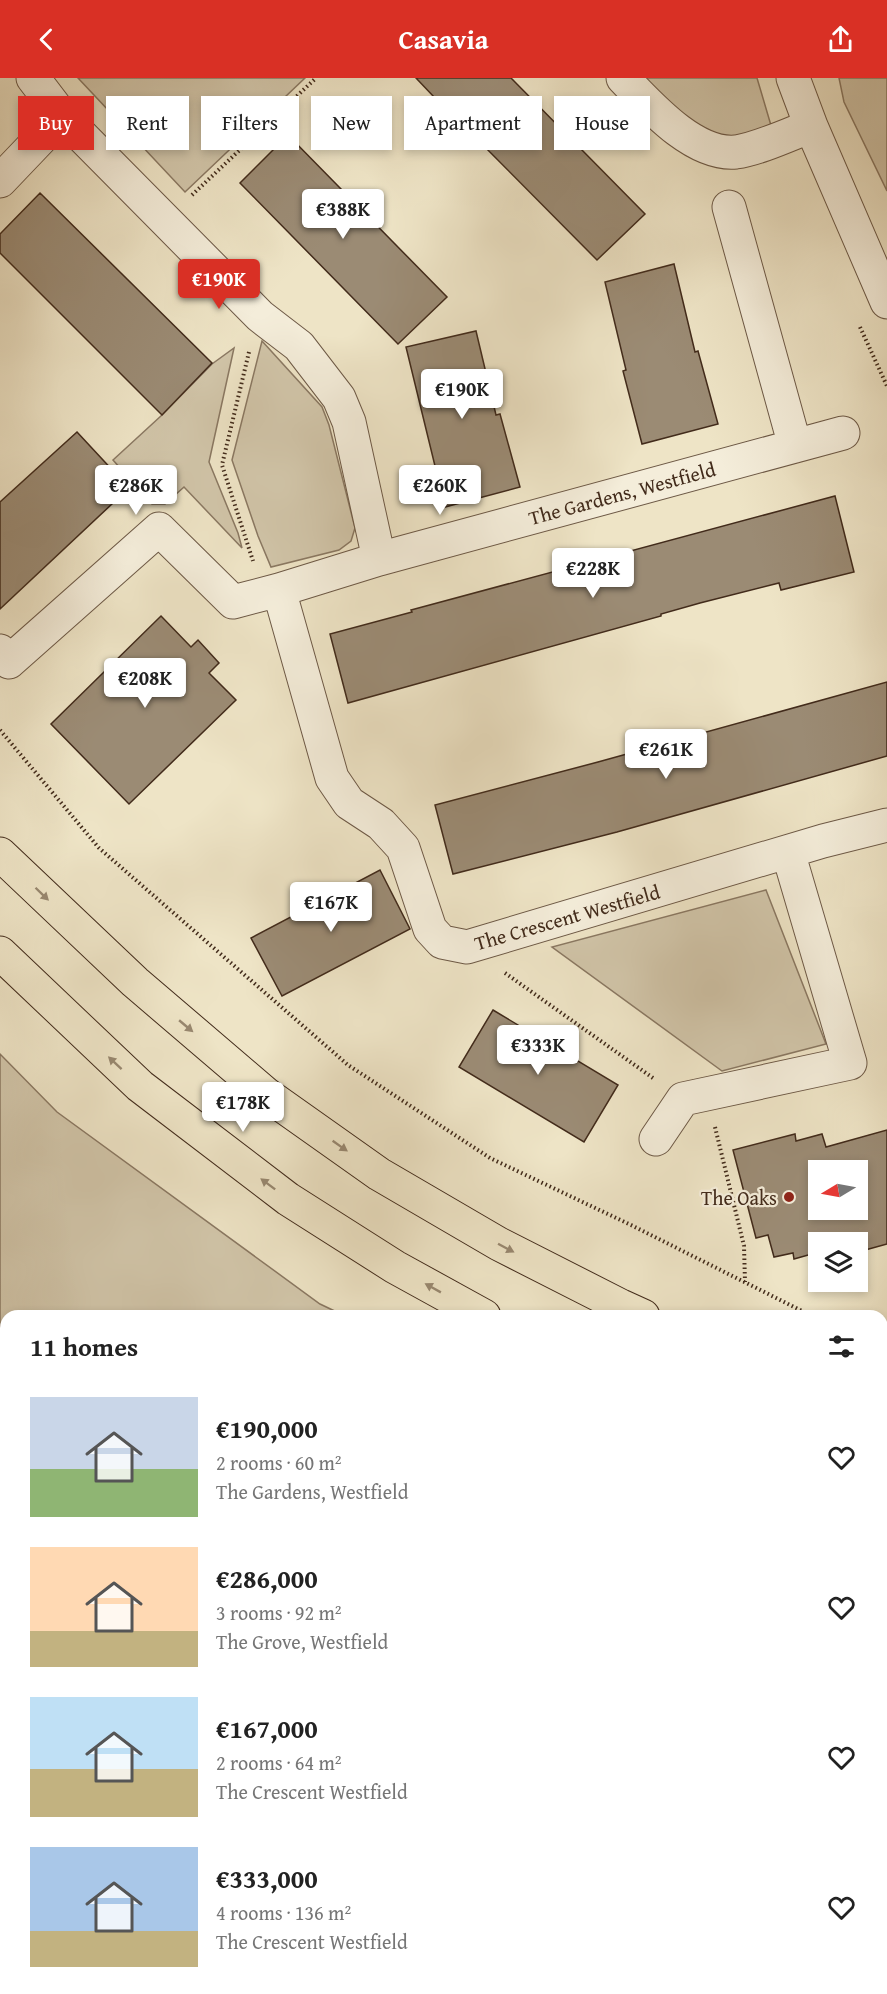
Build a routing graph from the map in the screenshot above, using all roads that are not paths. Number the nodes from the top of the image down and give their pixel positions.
1 (33, 78) edge
2 (623, 78) edge
3 (793, 78) edge
4 (47, 96) edge
5 (811, 126) junction
6 (94, 148) edge
7 (30, 150) edge
8 (0, 181) edge
9 (729, 207) dead end
10 (887, 302) edge
11 (843, 433) dead end
12 (795, 446) junction
13 (379, 559) junction
14 (271, 591) junction
15 (0, 651) edge
16 (887, 825) edge
17 (788, 852) junction
18 (0, 854) edge
19 (0, 953) edge
20 (656, 1139) dead end
21 (473, 1310) edge
22 (630, 1310) edge

1 - 4 street
2 - 5 street
3 - 5 street
5 - 10 street
6 - 13 street
7 - 8 street
9 - 12 street
11 - 12 street, The Gardens, Westfield
12 - 13 street, The Gardens, Westfield
13 - 14 street, The Gardens, Westfield
14 - 15 street, The Gardens, Westfield
14 - 17 street, The Crescent Westfield
16 - 17 street, The Crescent Westfield
17 - 20 street
18 -> 22 main road
21 -> 19 main road

